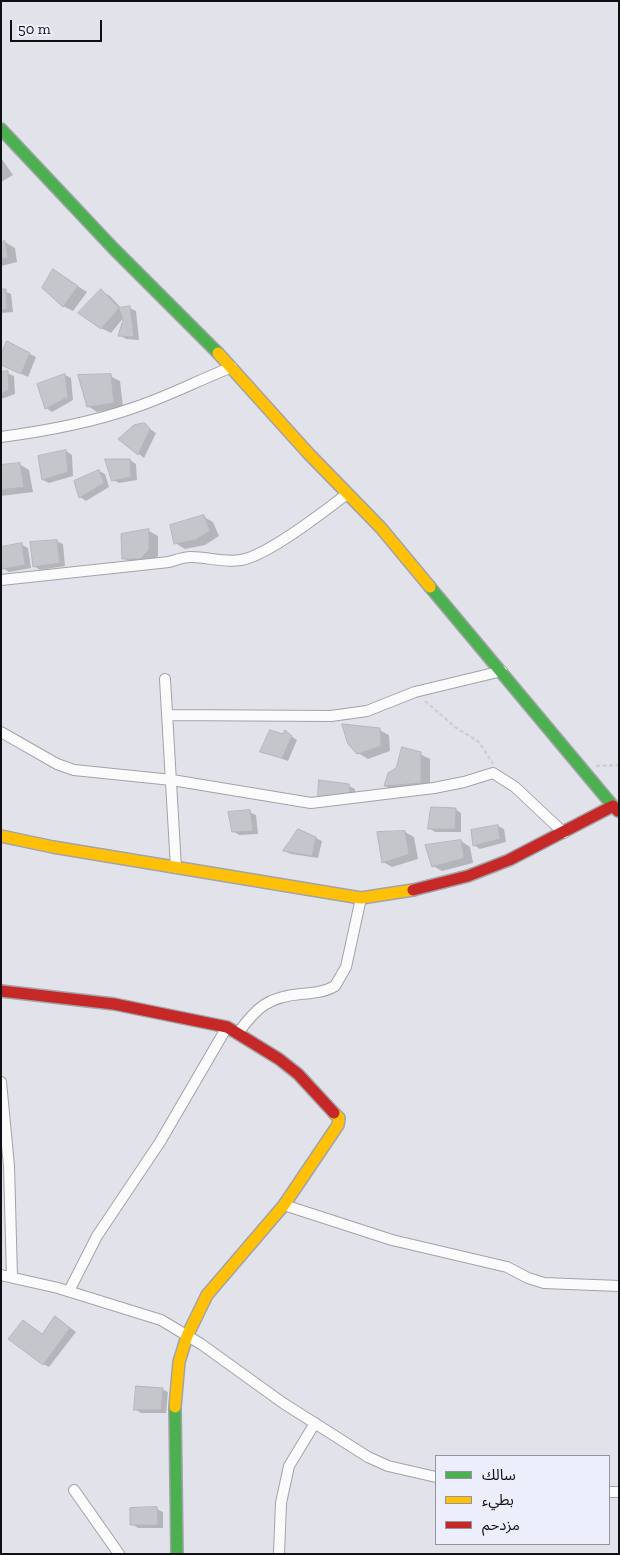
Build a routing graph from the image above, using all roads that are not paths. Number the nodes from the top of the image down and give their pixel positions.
1 (1, 129) edge
2 (232, 367) junction
3 (1, 437) edge
4 (347, 494) junction
5 (1, 580) edge
6 (502, 671) junction
7 (166, 679) dead end
8 (168, 714) junction
9 (1, 732) edge
10 (172, 780) junction
11 (616, 809) edge
12 (564, 833) junction
13 (1, 836) edge
14 (176, 868) junction
15 (361, 898) junction
16 (1, 991) edge
17 (227, 1027) junction
18 (238, 1033) junction
19 (1, 1082) edge
20 (284, 1205) junction
21 (1, 1276) edge
22 (12, 1277) junction
23 (619, 1286) edge
24 (69, 1291) junction
25 (187, 1336) junction
26 (315, 1423) junction
27 (435, 1477) edge
28 (74, 1490) dead end
29 (119, 1554) edge
30 (177, 1554) edge
31 (279, 1554) edge

1 - 2 street
2 - 3 street
2 - 4 street
4 - 5 street
4 - 6 street
6 - 8 street
6 - 11 street
7 - 8 street
8 - 10 street
9 - 10 street
10 - 12 street
10 - 14 street
11 - 12 street
12 - 15 street
13 - 14 street
14 - 15 street
15 - 18 street
16 - 17 street
17 - 18 street
17 - 24 street
18 - 20 street
19 - 22 street
20 - 23 street
20 - 25 street
21 - 22 street
22 - 24 street
24 - 25 street
25 - 26 street
25 - 30 street
26 - 27 street
26 - 31 street
28 - 29 street

